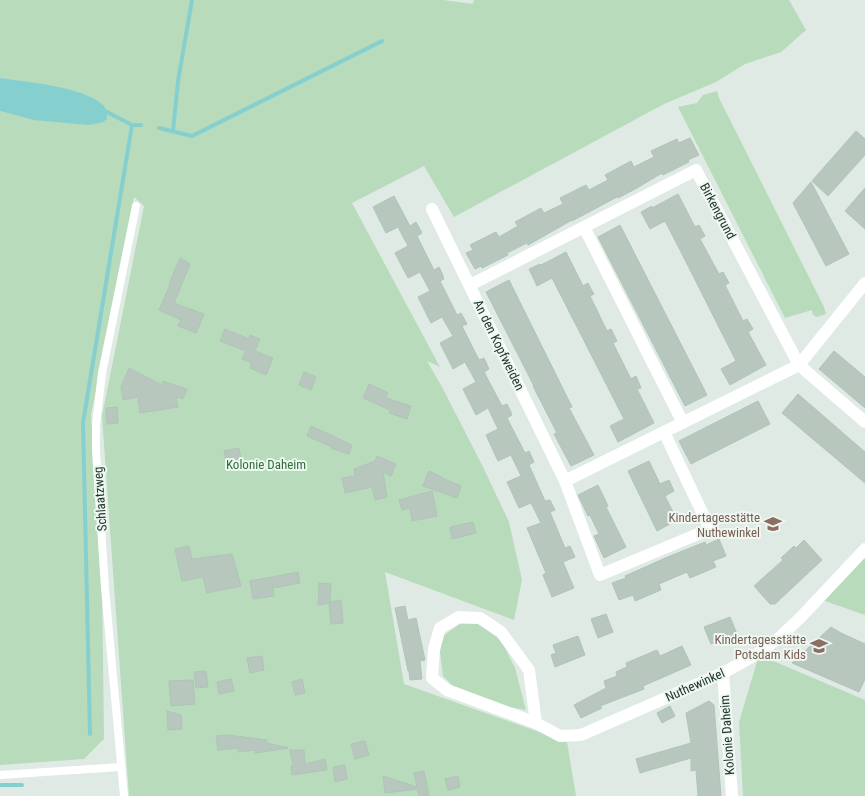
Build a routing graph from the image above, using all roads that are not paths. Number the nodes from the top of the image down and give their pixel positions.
1 (136, 206) dead end
2 (432, 209) dead end
3 (584, 227) junction
4 (865, 283) edge
5 (470, 285) junction
6 (799, 365) junction
7 (683, 422) junction
8 (865, 422) edge
9 (664, 432) junction
10 (565, 482) junction
11 (865, 549) edge
12 (723, 673) junction
13 (536, 723) junction
14 (121, 767) junction
15 (0, 775) edge
16 (124, 796) edge
17 (732, 796) edge

1 - 14 lane, Schlaatzweg
2 - 5 street, An den Kopfweiden
3 - 5 street, Birkengrund
3 - 6 street, Birkengrund
3 - 7 street
4 - 6 street
5 - 10 street, An den Kopfweiden
6 - 7 street
6 - 8 street
7 - 9 street
9 - 10 street
9 - 10 street, An den Kopfweiden
11 - 12 street, Nuthewinkel
12 - 13 street, Nuthewinkel
12 - 17 street, Kolonie Daheim
13 - 13 street, Nuthewinkel
14 - 15 lane
14 - 16 lane, Schlaatzweg

